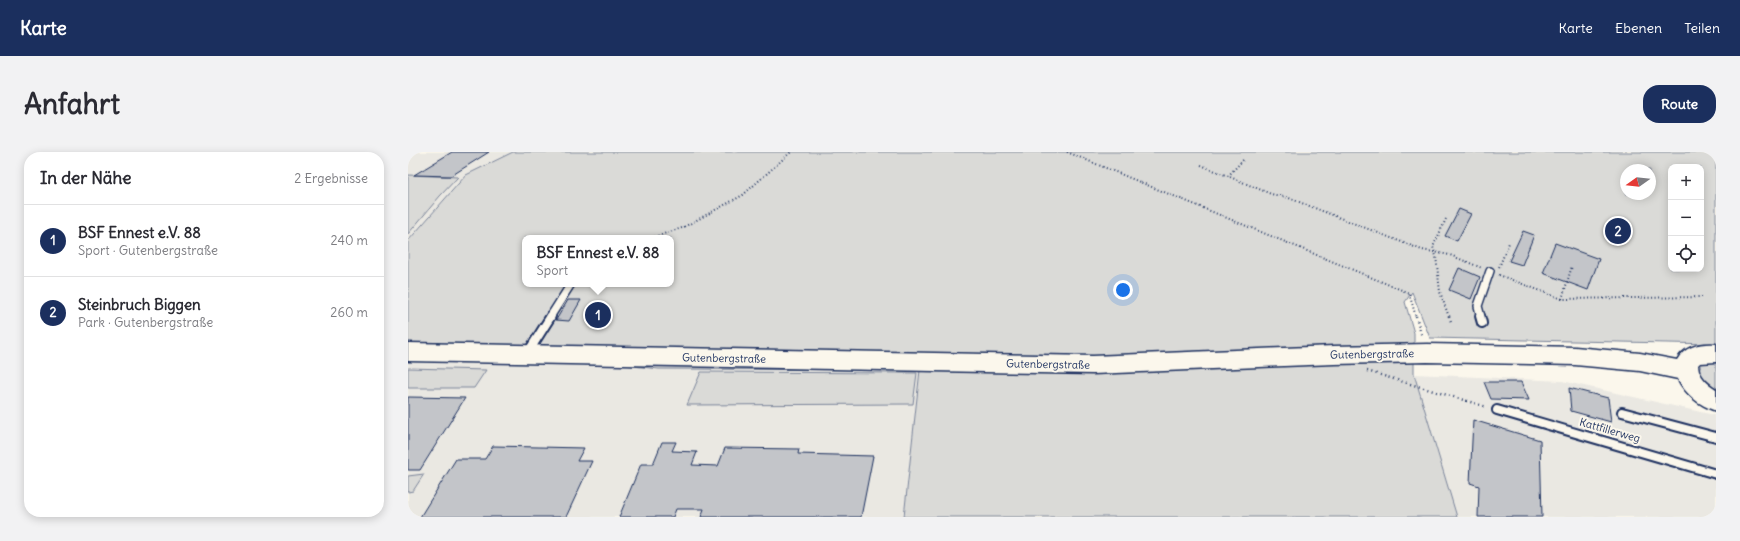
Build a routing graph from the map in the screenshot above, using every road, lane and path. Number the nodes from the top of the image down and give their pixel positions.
1 (791, 152) edge
2 (1067, 152) edge
3 (1244, 159) dead end
4 (1201, 165) dead end
5 (1228, 176) junction
6 (1446, 219) dead end
7 (660, 235) edge
8 (1509, 243) dead end
9 (1433, 251) junction
10 (1572, 266) dead end
11 (1490, 271) joint
12 (569, 287) edge
13 (1703, 297) dead end
14 (1562, 299) junction
15 (1451, 322) dead end
16 (1482, 324) dead end
17 (408, 352) edge
18 (1427, 353) junction
19 (527, 354) junction
20 (1716, 354) edge
21 (1363, 370) dead end
22 (1687, 371) junction
23 (1716, 401) edge
24 (1497, 410) joint
25 (1622, 412) dead end
26 (1716, 436) edge
27 (1716, 474) edge

1 - 7 path
2 - 18 path
3 - 5 path
4 - 5 path
5 - 9 path
6 - 9 path
8 - 14 path
9 - 11 path
9 - 15 path
10 - 14 path
11 - 16 lane
12 - 19 lane
13 - 14 path
17 - 19 main road, Gutenbergstraße
18 - 19 main road, Gutenbergstraße
18 - 22 main road, Gutenbergstraße
20 - 22 main road
21 - 24 path
22 - 23 main road
24 - 27 lane, Kattfillerweg
25 - 26 lane

